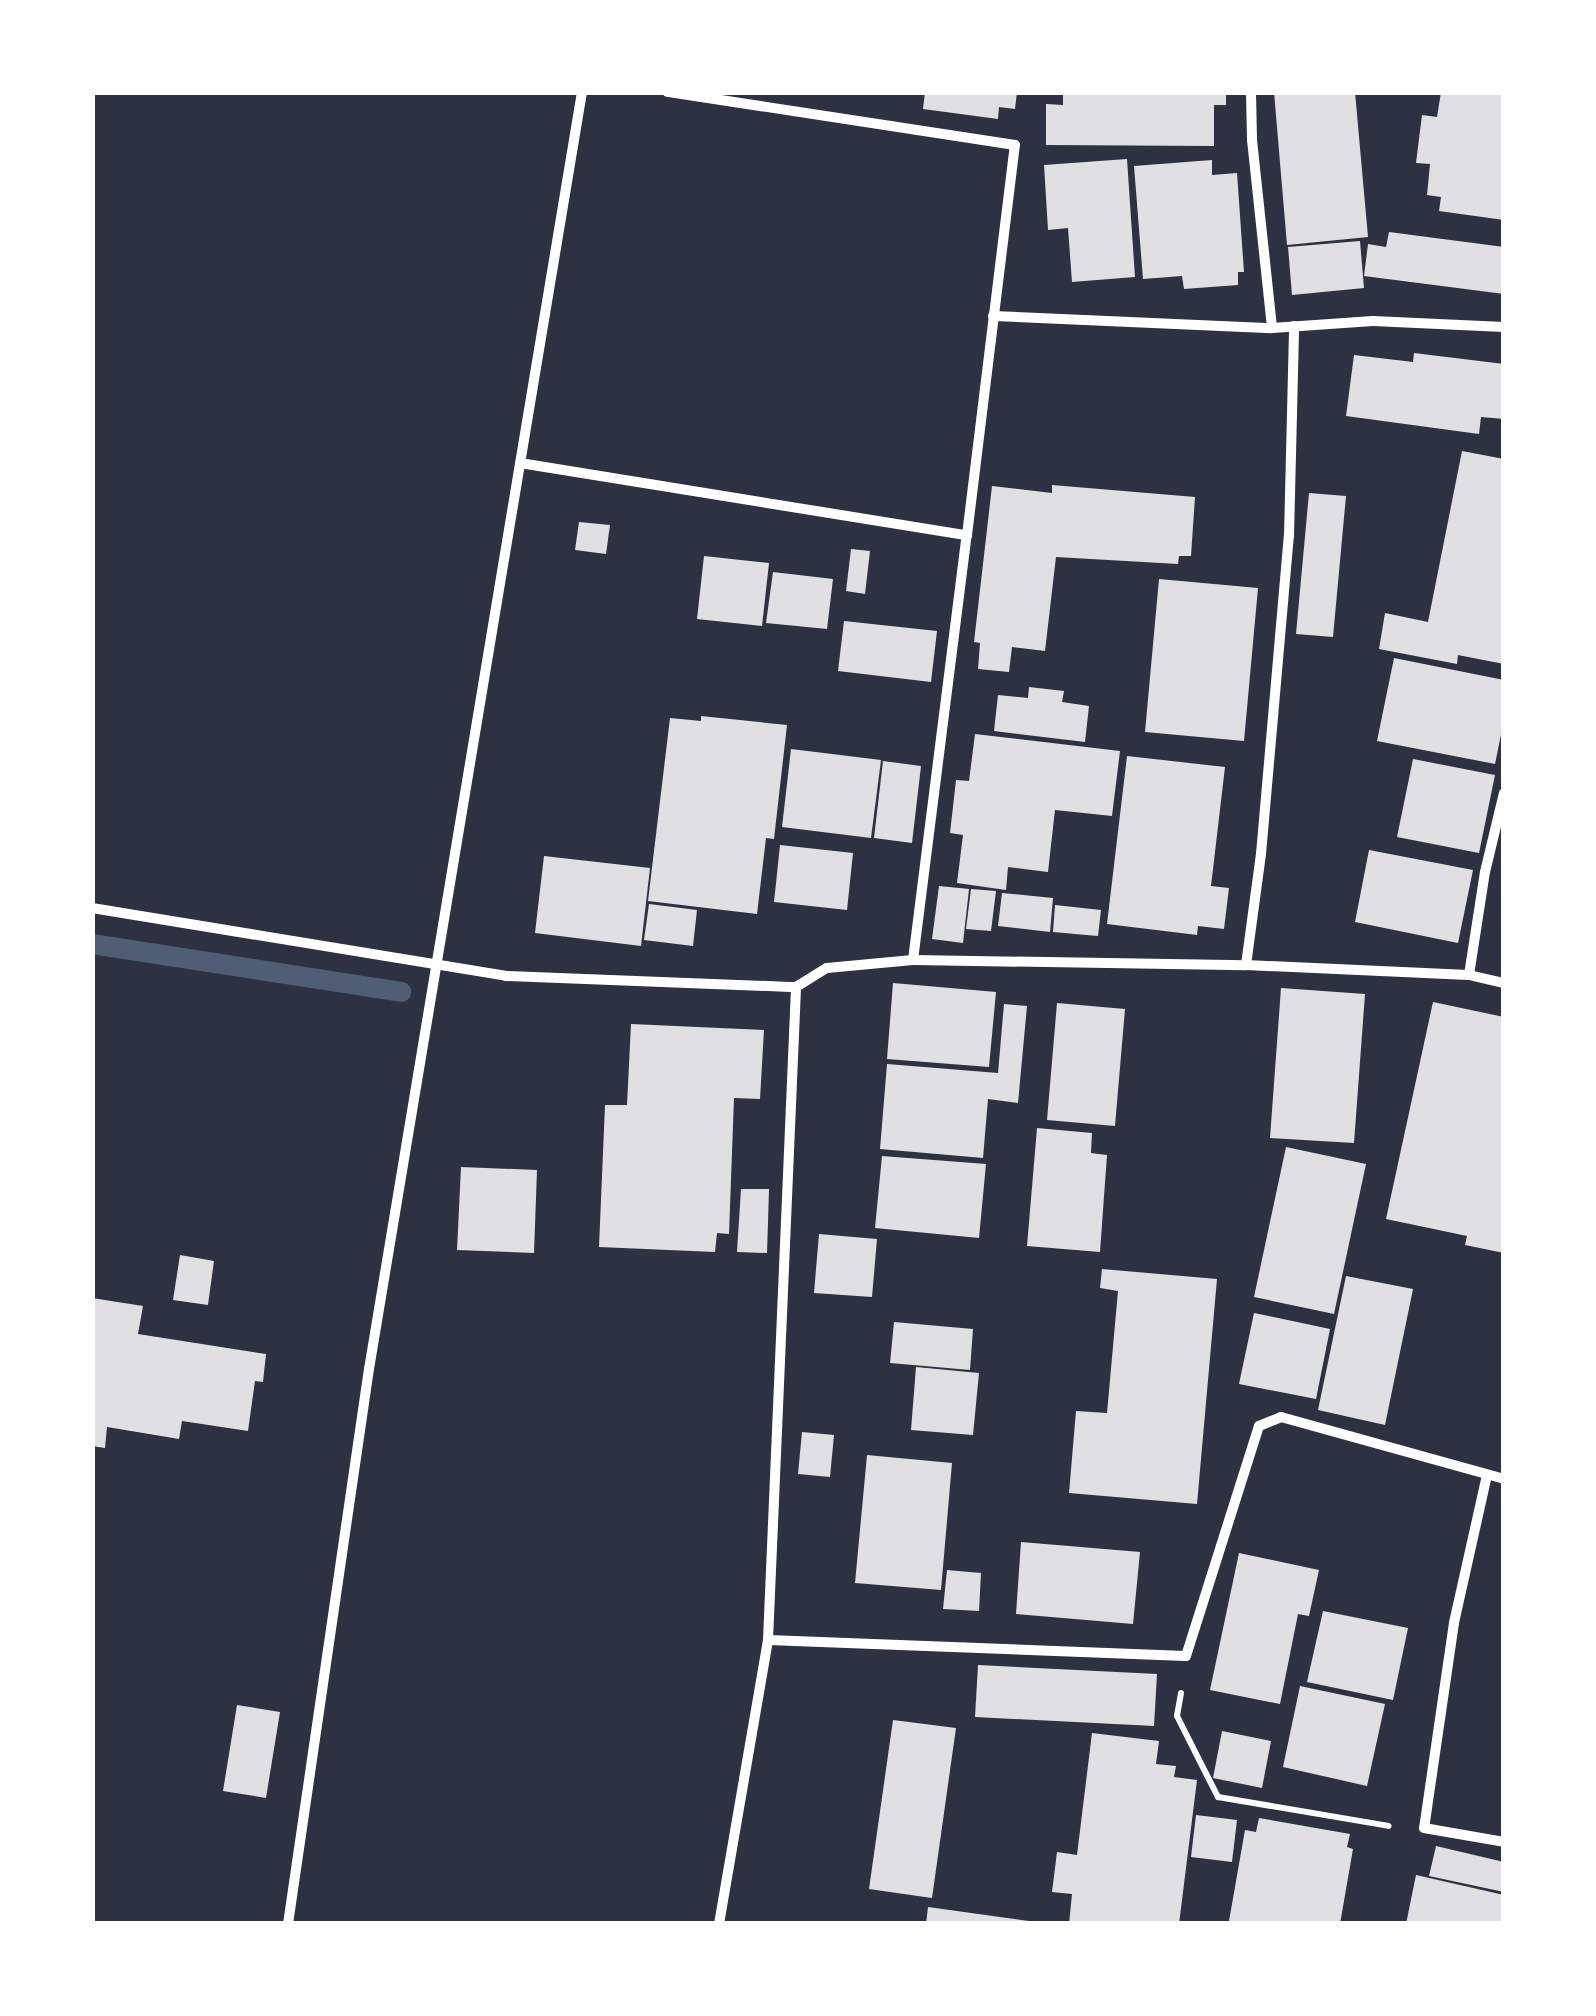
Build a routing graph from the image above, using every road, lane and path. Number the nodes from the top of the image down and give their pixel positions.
1 (582, 92) edge
2 (667, 92) edge
3 (1251, 92) edge
4 (994, 316) junction
5 (1294, 326) junction
6 (1504, 327) edge
7 (1272, 328) junction
8 (520, 463) junction
9 (966, 535) junction
10 (1504, 793) edge
11 (92, 908) edge
12 (913, 960) junction
13 (436, 964) junction
14 (1246, 965) junction
15 (1469, 975) junction
16 (1504, 983) edge
17 (796, 987) junction
18 (1487, 1475) junction
19 (1503, 1475) edge
20 (768, 1640) junction
21 (1186, 1656) junction
22 (1424, 1828) junction
23 (1504, 1842) edge
24 (288, 1924) edge
25 (720, 1924) edge

1 - 8 street
2 - 4 street
3 - 7 street
4 - 7 street
4 - 9 street
5 - 6 street
5 - 7 street
5 - 14 street
8 - 9 street
8 - 13 street
9 - 12 street
10 - 15 street
11 - 13 street
12 - 14 street
12 - 17 street
13 - 17 street
13 - 24 street
14 - 15 street
15 - 16 street
17 - 20 street
18 - 19 street
18 - 21 street
18 - 22 street
20 - 21 street
20 - 25 street
21 - 22 path
22 - 23 street

